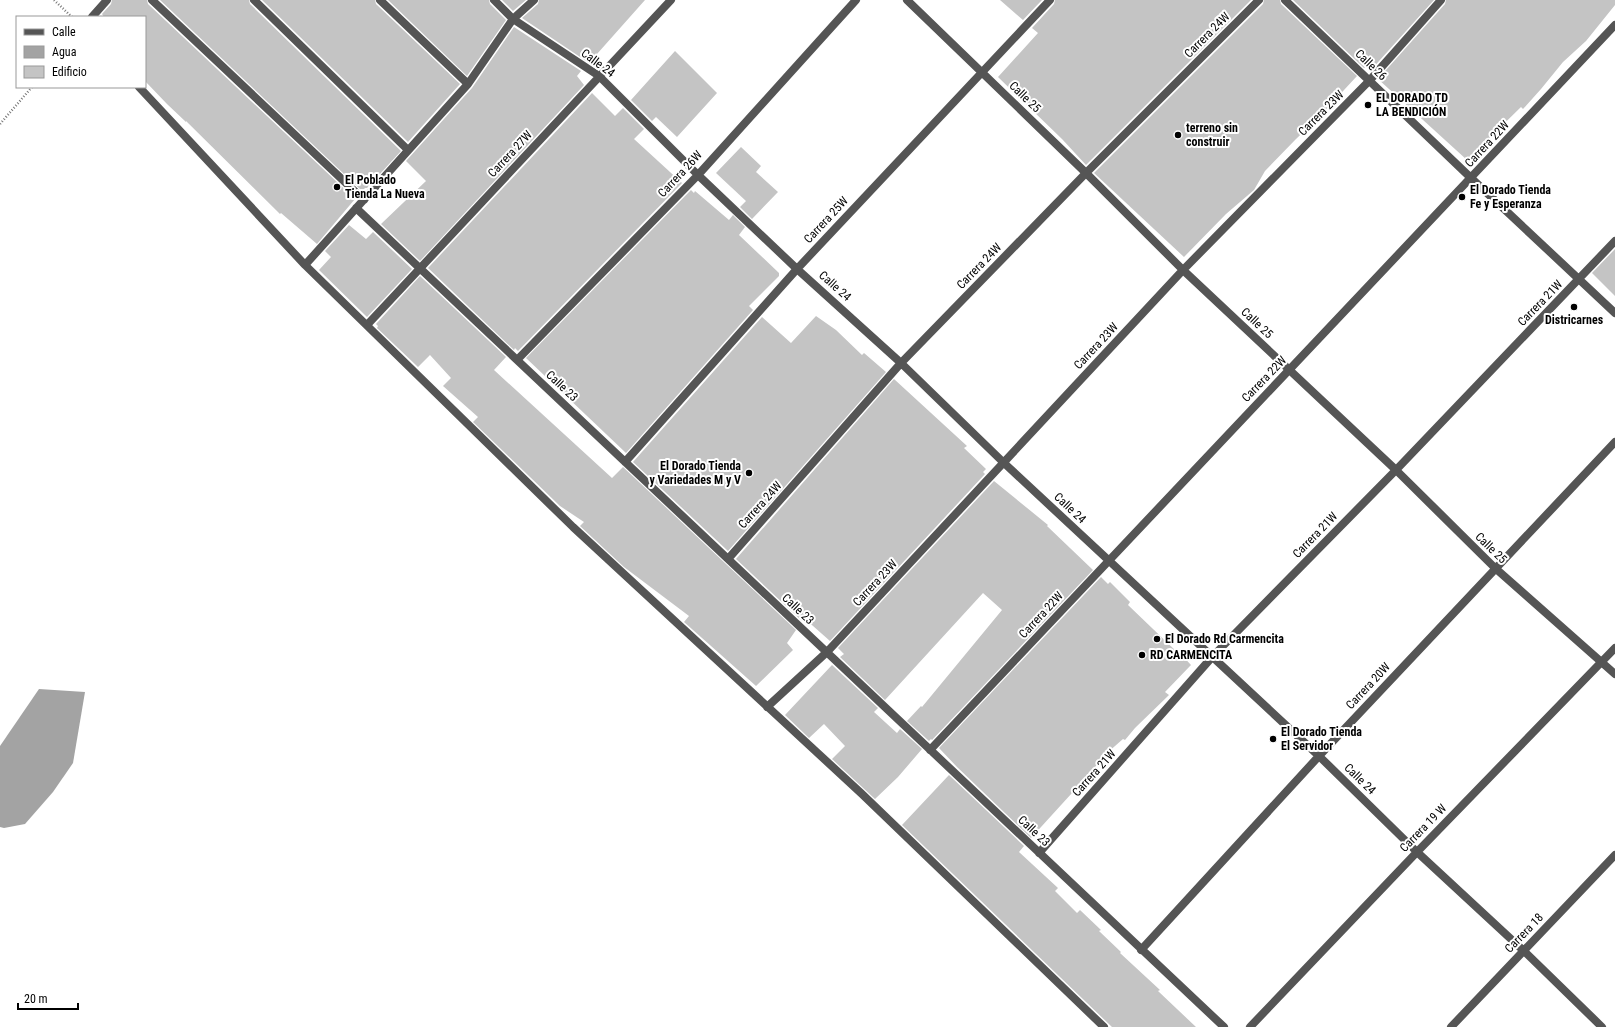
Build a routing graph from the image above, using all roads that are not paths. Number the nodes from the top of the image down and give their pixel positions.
1 (107, 0) edge
2 (152, 0) edge
3 (254, 0) edge
4 (380, 0) edge
5 (494, 0) edge
6 (534, 0) edge
7 (671, 0) edge
8 (856, 0) edge
9 (907, 0) edge
10 (1050, 0) edge
11 (1259, 0) edge
12 (1285, 0) edge
13 (1441, 0) edge
14 (93, 16) edge
15 (513, 19) junction
16 (1615, 25) edge
17 (982, 72) junction
18 (599, 76) junction
19 (1370, 80) junction
20 (468, 84) junction
21 (140, 88) edge
22 (408, 150) junction
23 (1086, 173) junction
24 (698, 174) junction
25 (1471, 178) junction
26 (364, 200) junction
27 (356, 208) junction
28 (1615, 242) edge
29 (305, 264) junction
30 (420, 268) junction
31 (797, 269) junction
32 (1183, 270) junction
33 (1580, 280) junction
34 (1615, 313) edge
35 (367, 325) junction
36 (517, 360) junction
37 (902, 363) junction
38 (1290, 370) junction
39 (1615, 442) edge
40 (625, 462) junction
41 (1004, 463) junction
42 (1396, 470) junction
43 (728, 559) junction
44 (1109, 560) junction
45 (1495, 568) junction
46 (1615, 648) edge
47 (826, 652) junction
48 (1213, 656) junction
49 (1602, 662) junction
50 (1615, 674) edge
51 (767, 707) junction
52 (930, 750) junction
53 (1318, 756) junction
54 (1417, 852) junction
55 (1039, 853) junction
56 (1615, 855) edge
57 (1141, 950) junction
58 (1524, 951) junction
59 (1104, 1027) edge
60 (1224, 1027) edge
61 (1250, 1027) edge
62 (1451, 1027) edge
63 (1602, 1027) edge

1 - 14 street
2 - 26 street
3 - 22 street
4 - 20 street
5 - 15 street, Calle 24
6 - 15 street
7 - 18 street, Carrera 27W
8 - 24 street, Carrera 26W
9 - 17 street, Calle 25
10 - 17 street, Carrera 25W
11 - 23 street, Carrera 24W
12 - 19 street, Calle 26
13 - 19 street, Carrera 23W
15 - 18 street, Calle 24
15 - 20 street
16 - 25 street, Carrera 22W
17 - 23 street, Calle 25
17 - 31 street, Carrera 25W
18 - 24 street, Calle 24
18 - 30 street, Carrera 27W
19 - 25 street, Calle 26
19 - 32 street, Carrera 23W
20 - 22 street
21 - 29 street
22 - 26 street
23 - 32 street, Calle 25
23 - 37 street, Carrera 24W
24 - 31 street, Calle 24
24 - 36 street, Carrera 26W
25 - 33 street, Calle 26
25 - 38 street, Carrera 22W
26 - 27 street
27 - 29 street
27 - 30 street, Calle 23
28 - 33 street, Carrera 21W
29 - 35 street
30 - 35 street, Carrera 27W
30 - 36 street, Calle 23
31 - 37 street, Calle 24
31 - 40 street, Carrera 25W
32 - 38 street, Calle 25
32 - 41 street, Carrera 23W
33 - 34 street, Calle 26
33 - 42 street, Carrera 21W
35 - 51 street
36 - 40 street, Calle 23
37 - 41 street, Calle 24
37 - 43 street, Carrera 24W
38 - 42 street, Calle 25
38 - 44 street, Carrera 22W
39 - 45 street, Carrera 20W
40 - 43 street, Calle 23
41 - 44 street, Calle 24
41 - 47 street, Carrera 23W
42 - 45 street, Calle 25
42 - 48 street, Carrera 21W
43 - 47 street, Calle 23
44 - 48 street, Calle 24
44 - 52 street, Carrera 22W
45 - 49 street, Calle 25
45 - 53 street, Carrera 20W
46 - 49 street, Carrera 19 W
47 - 51 street, Carrera 23W
47 - 52 street, Calle 23
48 - 53 street, Calle 24
48 - 55 street, Carrera 21W
49 - 50 street, Calle 25
49 - 54 street, Carrera 19 W
51 - 59 street
52 - 55 street, Calle 23
53 - 54 street, Calle 24
53 - 57 street, Carrera 20W
54 - 58 street, Calle 24
54 - 61 street, Carrera 19 W
55 - 57 street, Calle 23
56 - 58 street, Carrera 18
57 - 60 street, Calle 23
58 - 62 street, Carrera 18
58 - 63 street, Calle 24

